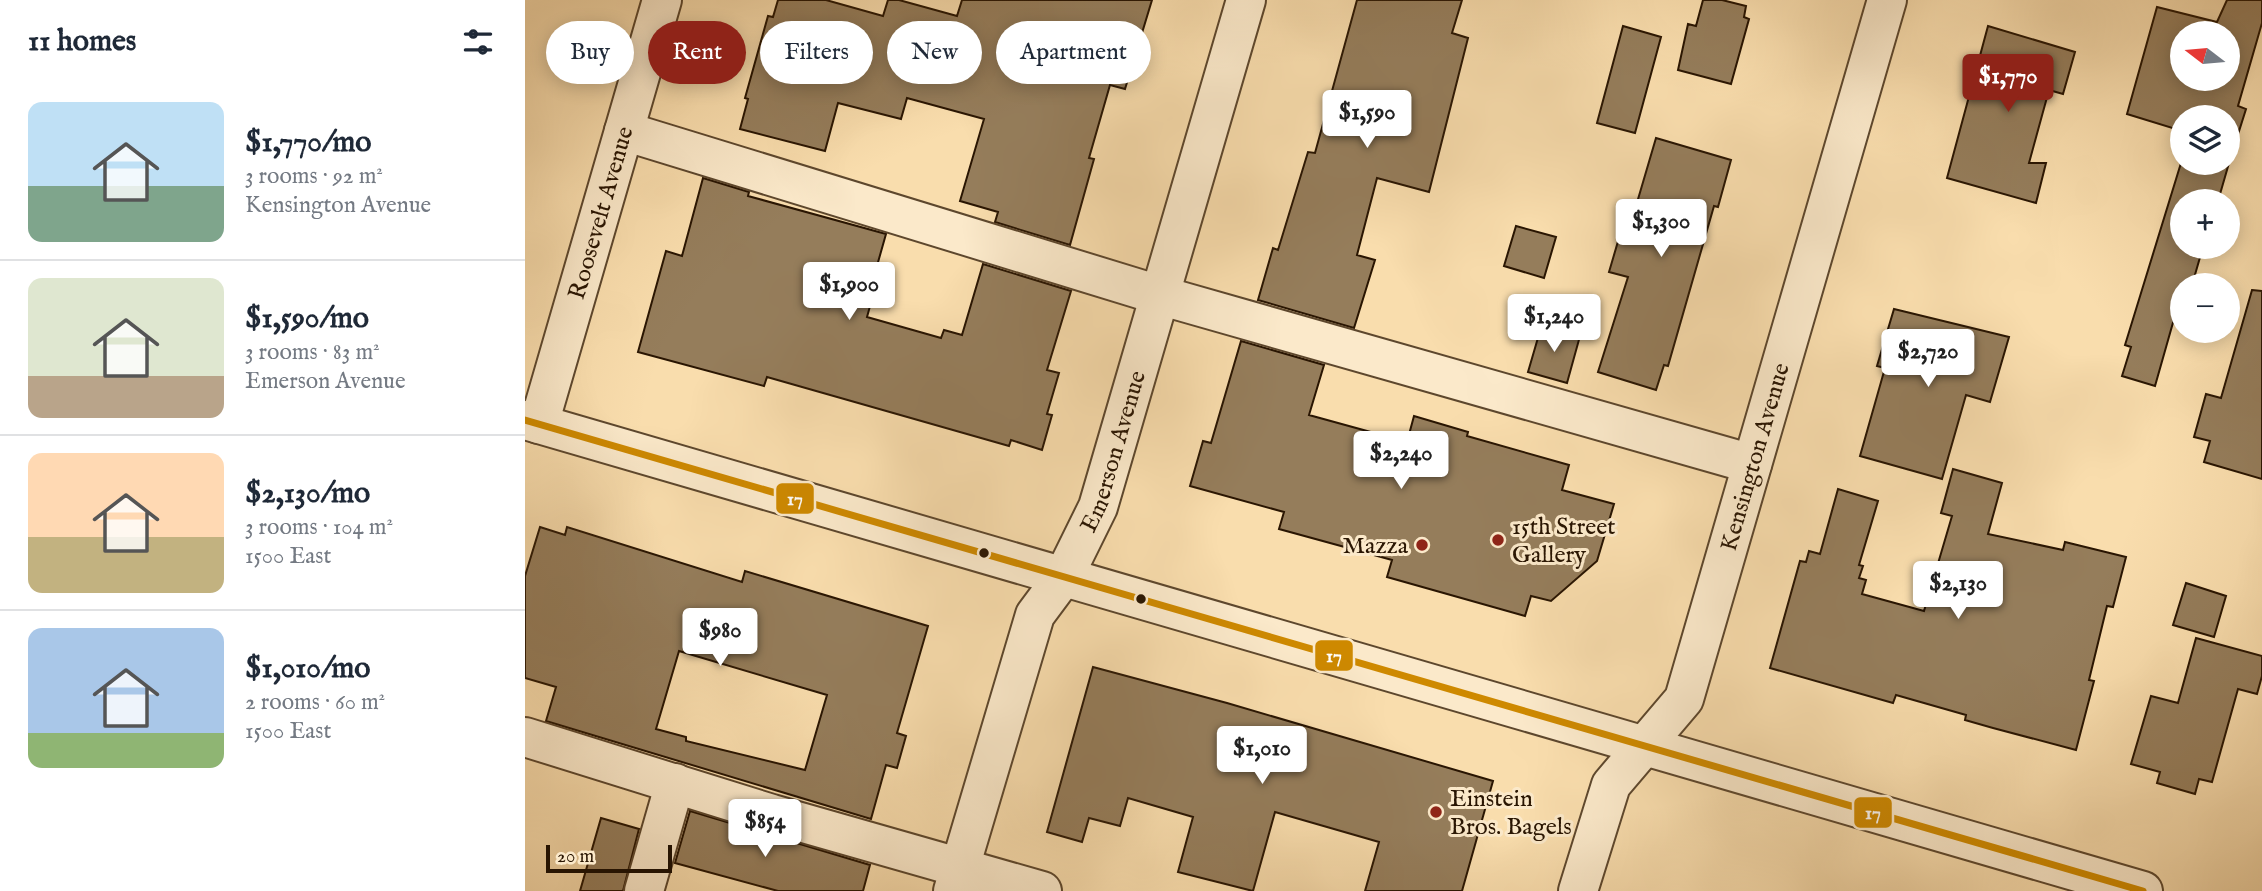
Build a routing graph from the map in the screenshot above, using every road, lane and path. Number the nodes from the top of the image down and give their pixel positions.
1 (662, 0) edge
2 (1246, 0) edge
3 (1887, 0) edge
4 (624, 131) junction
5 (1159, 295) junction
6 (532, 422) edge
7 (1752, 464) junction
8 (1063, 576) junction
9 (525, 737) edge
10 (1645, 746) junction
11 (675, 783) junction
12 (957, 879) edge
13 (644, 891) edge
14 (1042, 891) edge
15 (1578, 891) edge
16 (2143, 891) edge

1 - 4 street, Roosevelt Avenue
2 - 5 street, Emerson Avenue
3 - 7 street, Kensington Avenue
4 - 5 street
4 - 6 street, Roosevelt Avenue
5 - 7 street
5 - 8 street, Emerson Avenue
6 - 8 street
7 - 10 street, Kensington Avenue
8 - 10 street
8 - 12 street, Emerson Avenue
9 - 11 street
10 - 15 street, Kensington Avenue
10 - 16 street
11 - 12 street
11 - 13 street
12 - 14 street

